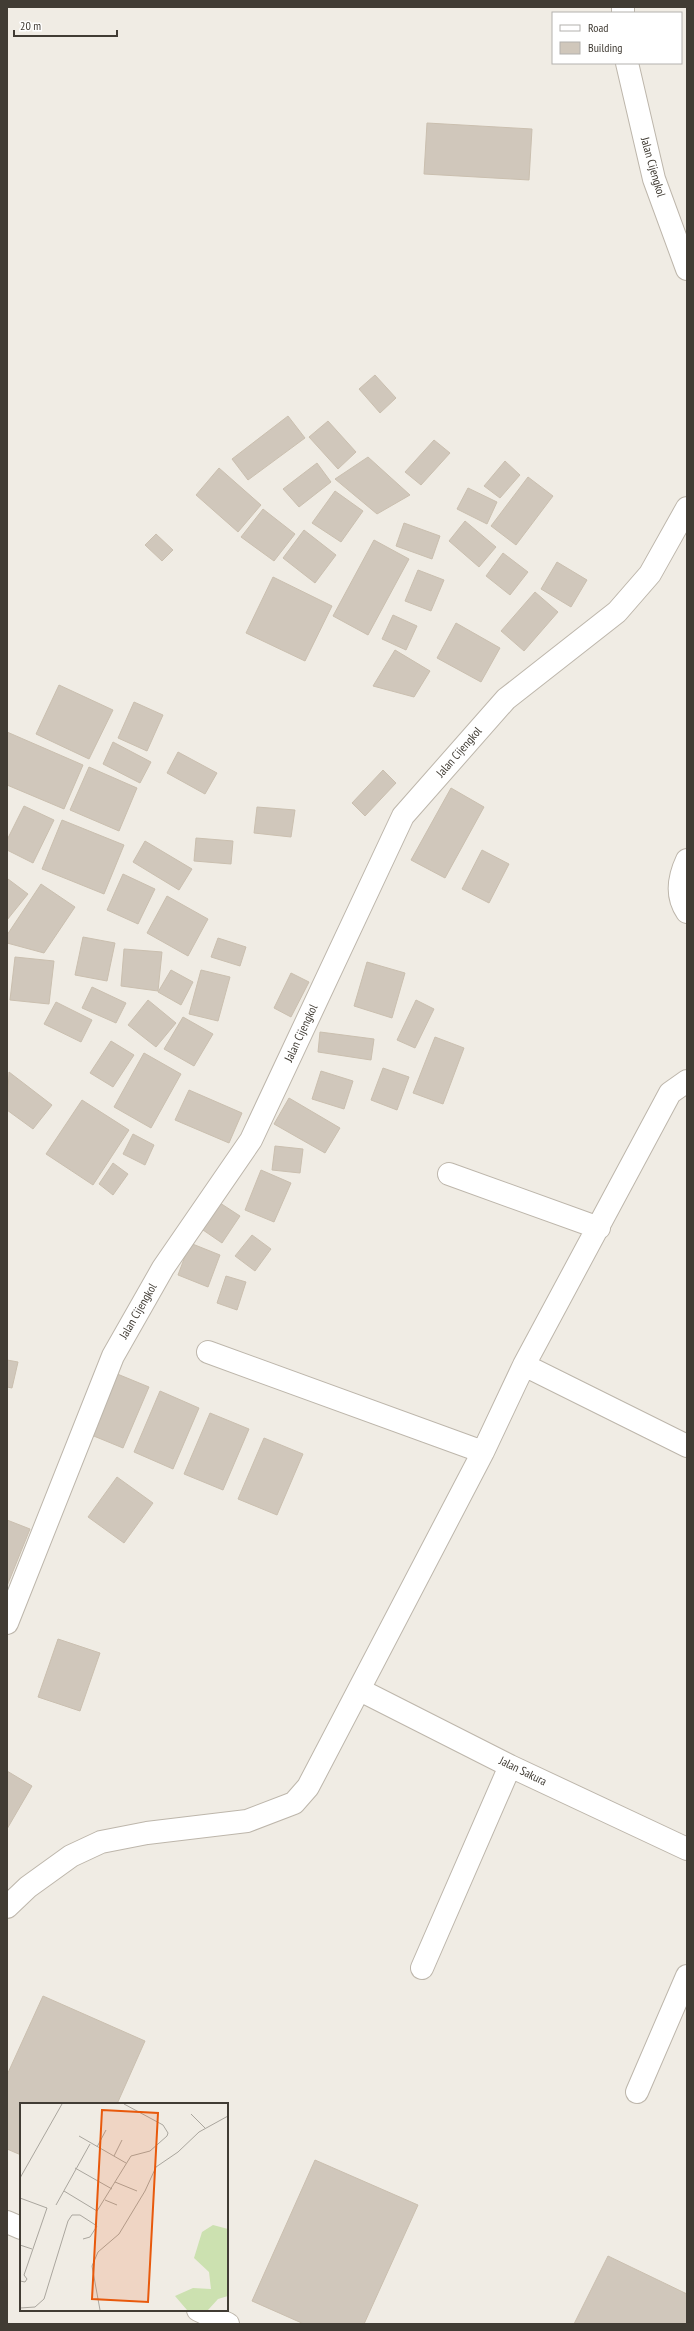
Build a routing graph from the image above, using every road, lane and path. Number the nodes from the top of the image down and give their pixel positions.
1 (627, 64) edge
2 (687, 269) edge
3 (687, 508) edge
4 (687, 860) edge
5 (687, 912) edge
6 (687, 1081) edge
7 (449, 1174) dead end
8 (599, 1228) junction
9 (208, 1352) dead end
10 (524, 1365) junction
11 (687, 1446) edge
12 (483, 1452) junction
13 (7, 1623) edge
14 (360, 1690) junction
15 (510, 1766) junction
16 (687, 1849) edge
17 (7, 1907) edge
18 (422, 1968) dead end
19 (687, 1976) edge
20 (637, 2092) dead end
21 (7, 2222) edge
22 (20, 2228) edge
23 (200, 2311) edge
24 (228, 2324) edge

1 - 2 street, Jalan Cijengkol
3 - 13 street, Jalan Cijengkol
4 - 5 street
6 - 8 street
7 - 8 street
8 - 10 street
9 - 12 street
10 - 11 street
10 - 12 street
12 - 14 street
14 - 15 street, Jalan Sakura
14 - 17 street
15 - 16 street, Jalan Sakura
15 - 18 street
19 - 20 street
21 - 22 street
23 - 24 street

